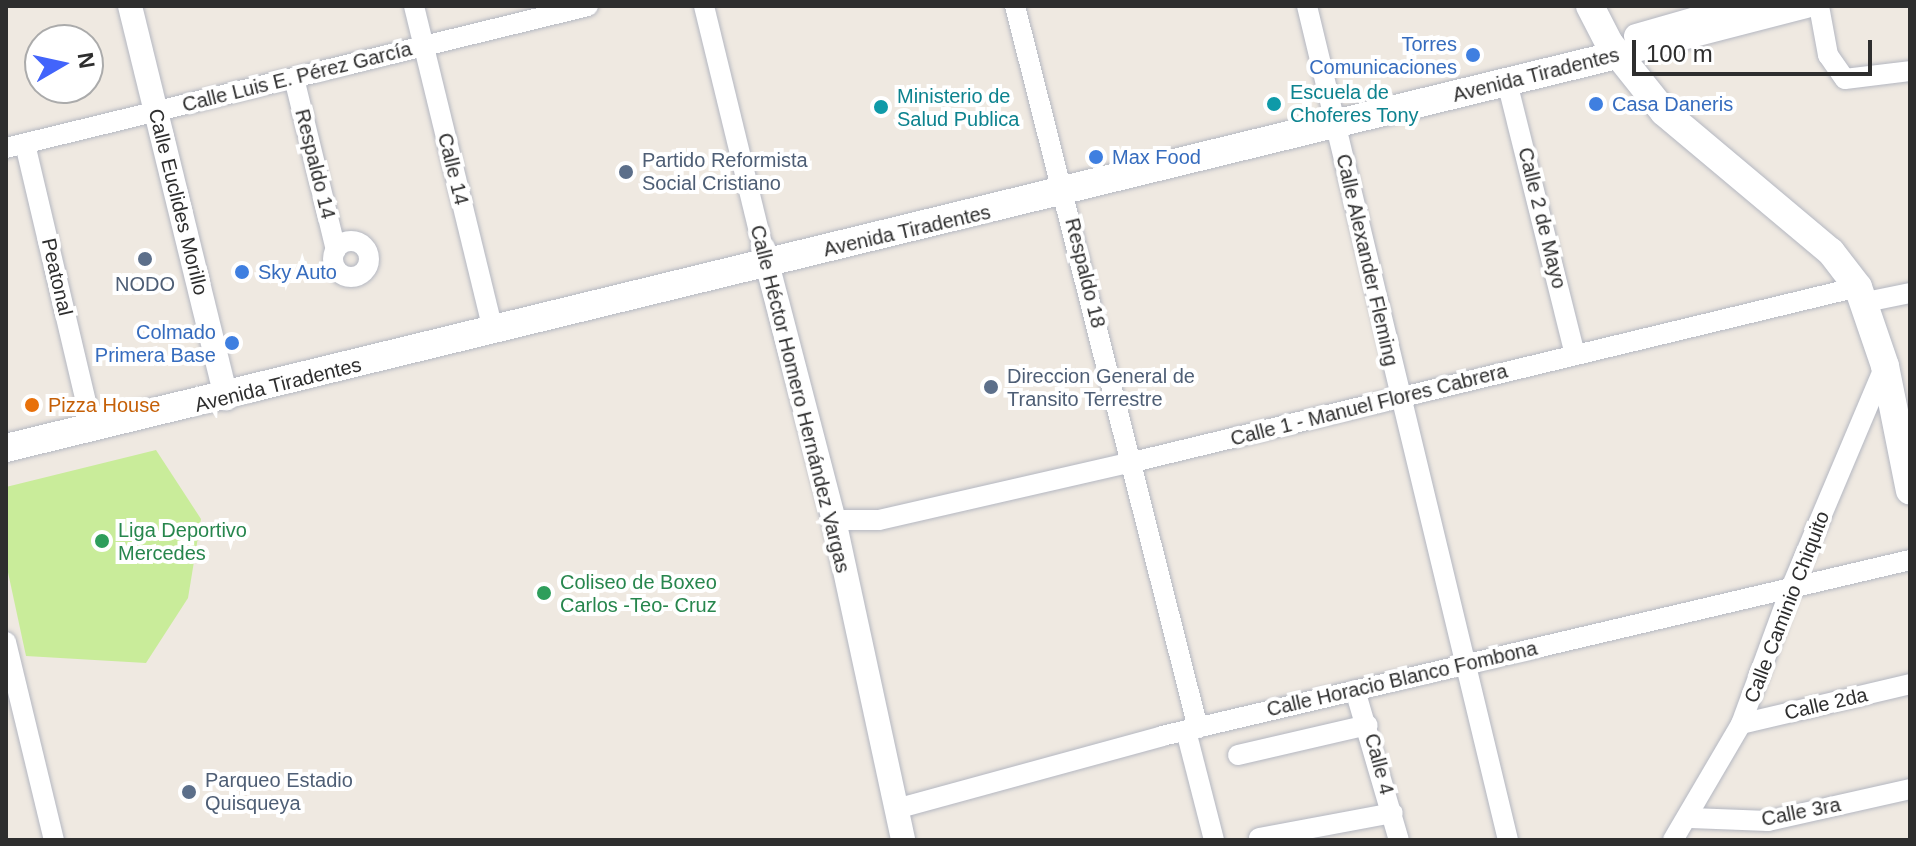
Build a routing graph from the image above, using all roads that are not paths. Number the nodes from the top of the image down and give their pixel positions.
1 (130, 6) edge
2 (414, 6) edge
3 (588, 6) edge
4 (704, 6) edge
5 (1015, 6) edge
6 (1307, 6) edge
7 (1590, 6) edge
8 (1741, 6) edge
9 (1806, 6) edge
10 (1819, 6) edge
11 (424, 46) junction
12 (1613, 49) junction
13 (1910, 71) edge
14 (294, 78) junction
15 (1507, 82) junction
16 (156, 111) junction
17 (1334, 119) junction
18 (16, 146) edge
19 (1062, 186) junction
20 (336, 250) dead end
21 (765, 256) junction
22 (1910, 293) edge
23 (1862, 295) junction
24 (491, 323) junction
25 (1575, 355) junction
26 (1885, 366) junction
27 (224, 389) junction
28 (1399, 398) junction
29 (88, 411) junction
30 (6, 430) edge
31 (6, 448) edge
32 (1133, 462) junction
33 (1910, 491) edge
34 (836, 532) junction
35 (1910, 560) edge
36 (1791, 588) junction
37 (6, 642) edge
38 (1465, 664) junction
39 (1910, 684) edge
40 (1355, 690) junction
41 (1741, 724) junction
42 (1368, 725) junction
43 (26, 727) junction
44 (1192, 729) junction
45 (6, 732) edge
46 (1238, 755) dead end
47 (1910, 789) edge
48 (896, 809) junction
49 (1393, 813) junction
50 (1691, 818) junction
51 (1259, 838) dead end
52 (54, 840) edge
53 (903, 840) edge
54 (1214, 840) edge
55 (1399, 840) edge
56 (1508, 840) edge
57 (1673, 840) edge

1 - 16 street, Calle Euclides Morillo
2 - 11 street, Calle 14
3 - 11 street, Calle Luis E. Pérez García
4 - 21 street, Calle Héctor Homero Hernández Vargas
5 - 19 street, Respaldo 18
6 - 17 street, Calle Alexander Fleming
7 - 12 main road
8 - 12 street, Avenida Tiradentes
9 - 12 street, Avenida Tiradentes
10 - 13 street
11 - 14 street, Calle Luis E. Pérez García
11 - 24 street, Calle 14
12 - 15 main road, Avenida Tiradentes
12 - 17 main road, Avenida Tiradentes
12 - 23 main road
14 - 16 street, Calle Luis E. Pérez García
14 - 20 street, Respaldo 14
15 - 17 main road, Avenida Tiradentes
15 - 25 street, Calle 2 de Mayo
16 - 18 street, Calle Luis E. Pérez García
16 - 27 street, Calle Euclides Morillo
17 - 19 main road, Avenida Tiradentes
17 - 28 street, Calle Alexander Fleming
18 - 29 street, Peatonal
19 - 21 main road, Avenida Tiradentes
19 - 32 street, Respaldo 18
21 - 24 main road, Avenida Tiradentes
21 - 34 street, Calle Héctor Homero Hernández Vargas
22 - 23 street, Calle 1 - Manuel Flores Cabrera
23 - 25 street, Calle 1 - Manuel Flores Cabrera
23 - 26 main road
24 - 27 main road, Avenida Tiradentes
25 - 28 street, Calle 1 - Manuel Flores Cabrera
26 - 33 main road
26 - 36 street, Calle Caminio Chiquito
27 - 29 main road, Avenida Tiradentes
27 - 31 main road, Avenida Tiradentes
28 - 32 street, Calle 1 - Manuel Flores Cabrera
28 - 38 street, Calle Alexander Fleming
29 - 30 main road, Avenida Tiradentes
32 - 34 street, Calle 1 - Manuel Flores Cabrera
32 - 44 street, Respaldo 18
34 - 48 street, Calle Héctor Homero Hernández Vargas
35 - 36 street, Calle Horacio Blanco Fombona
36 - 38 street, Calle Horacio Blanco Fombona
36 - 41 street, Calle Caminio Chiquito
37 - 43 street
38 - 40 street, Calle Horacio Blanco Fombona
38 - 56 street, Calle Alexander Fleming
39 - 41 street, Calle 2da
40 - 42 street, Calle 4
40 - 44 street, Calle Horacio Blanco Fombona
41 - 50 street, Calle Caminio Chiquito
42 - 46 street
42 - 49 street, Calle 4
43 - 45 street
43 - 52 street
44 - 48 street, Calle Horacio Blanco Fombona
44 - 54 street, Respaldo 18
47 - 50 street, Calle 3ra
48 - 53 street, Calle Héctor Homero Hernández Vargas
49 - 51 street
49 - 55 street, Calle 4
50 - 57 street, Calle Caminio Chiquito

